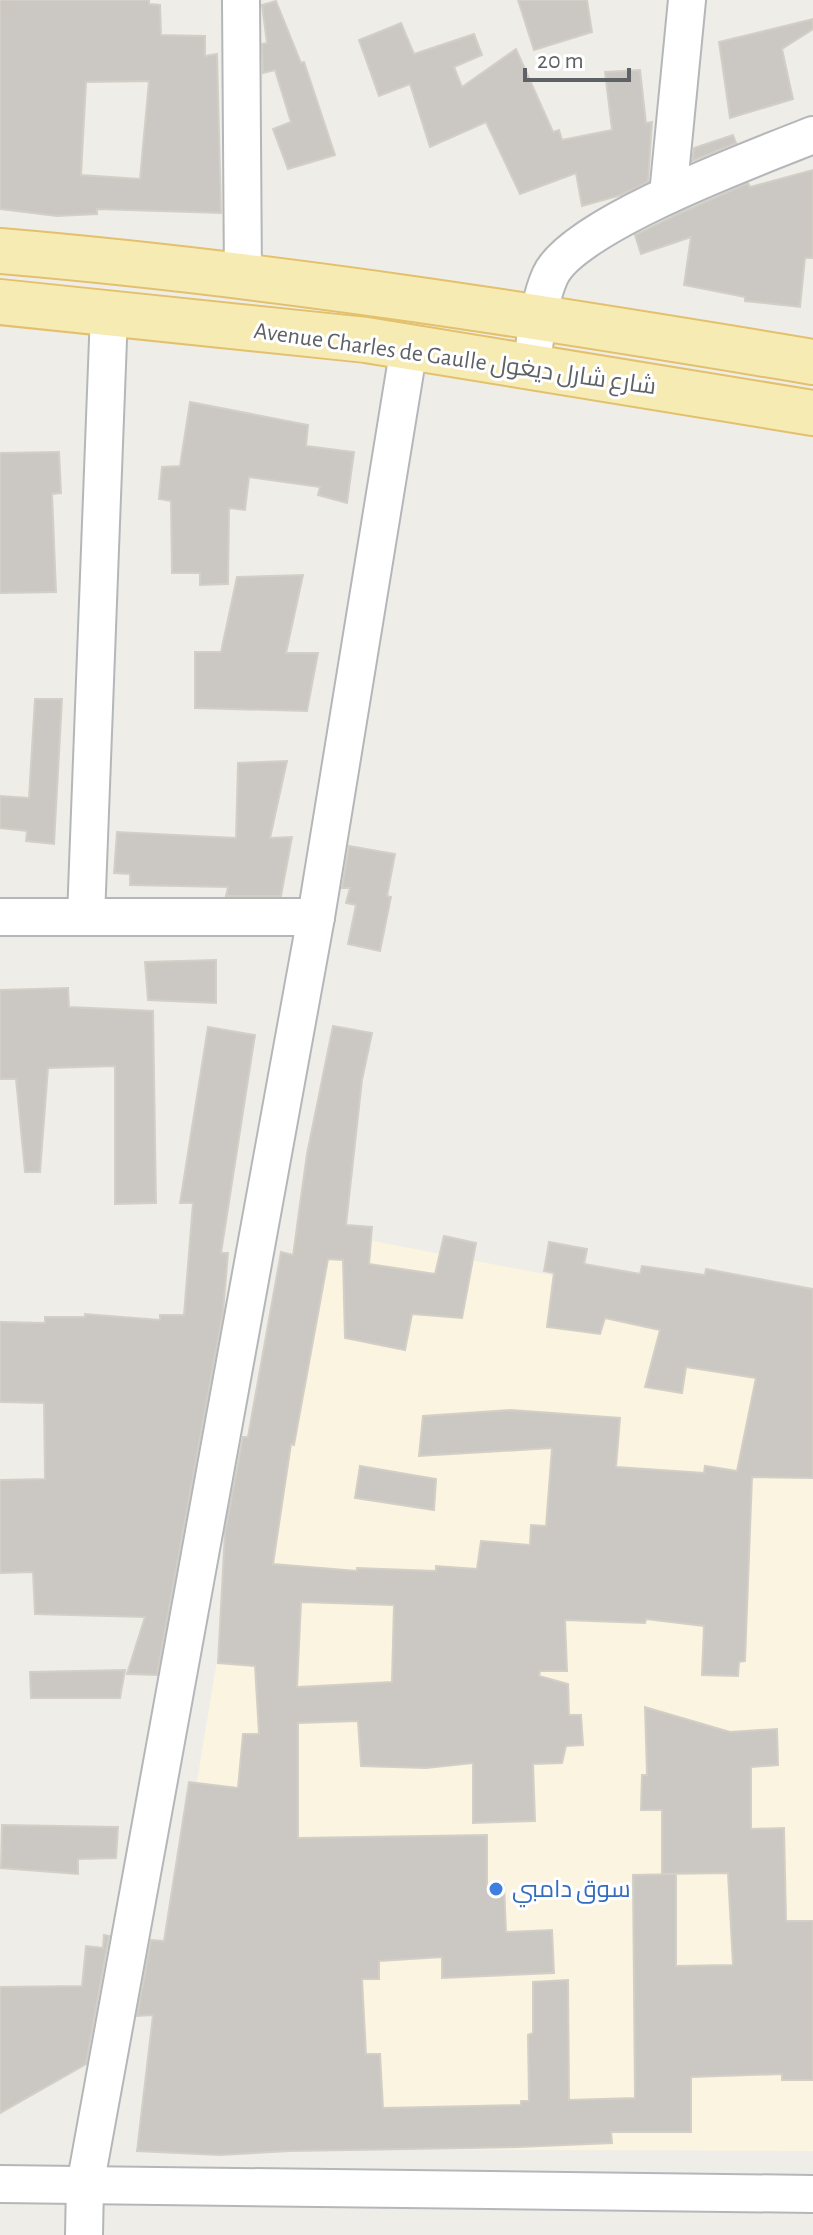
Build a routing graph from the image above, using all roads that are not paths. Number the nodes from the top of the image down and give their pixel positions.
1 (241, 0) edge
2 (687, 0) edge
3 (813, 135) edge
4 (668, 195) junction
5 (0, 251) edge
6 (243, 278) junction
7 (0, 302) edge
8 (109, 313) junction
9 (541, 317) junction
10 (409, 347) junction
11 (813, 362) edge
12 (531, 367) junction
13 (813, 413) edge
14 (0, 917) edge
15 (86, 917) junction
16 (316, 917) junction
17 (0, 2184) edge
18 (85, 2186) junction
19 (813, 2194) edge
20 (84, 2235) edge

1 - 6 street
2 - 4 street
3 - 4 street
4 - 9 street
5 - 6 main road, Avenue Charles de Gaulle شارع شارل ديغول
6 - 9 main road, Avenue Charles de Gaulle شارع شارل ديغول
7 - 8 main road, Avenue Charles de Gaulle شارع شارل ديغول
8 - 10 main road, Avenue Charles de Gaulle شارع شارل ديغول
8 - 15 street
9 - 11 main road, Avenue Charles de Gaulle شارع شارل ديغول
9 - 12 street
10 - 12 main road, Avenue Charles de Gaulle شارع شارل ديغول
10 - 16 street
12 - 13 main road, Avenue Charles de Gaulle شارع شارل ديغول
14 - 15 street
15 - 16 street
16 - 18 street
17 - 18 street
18 - 19 street
18 - 20 street

